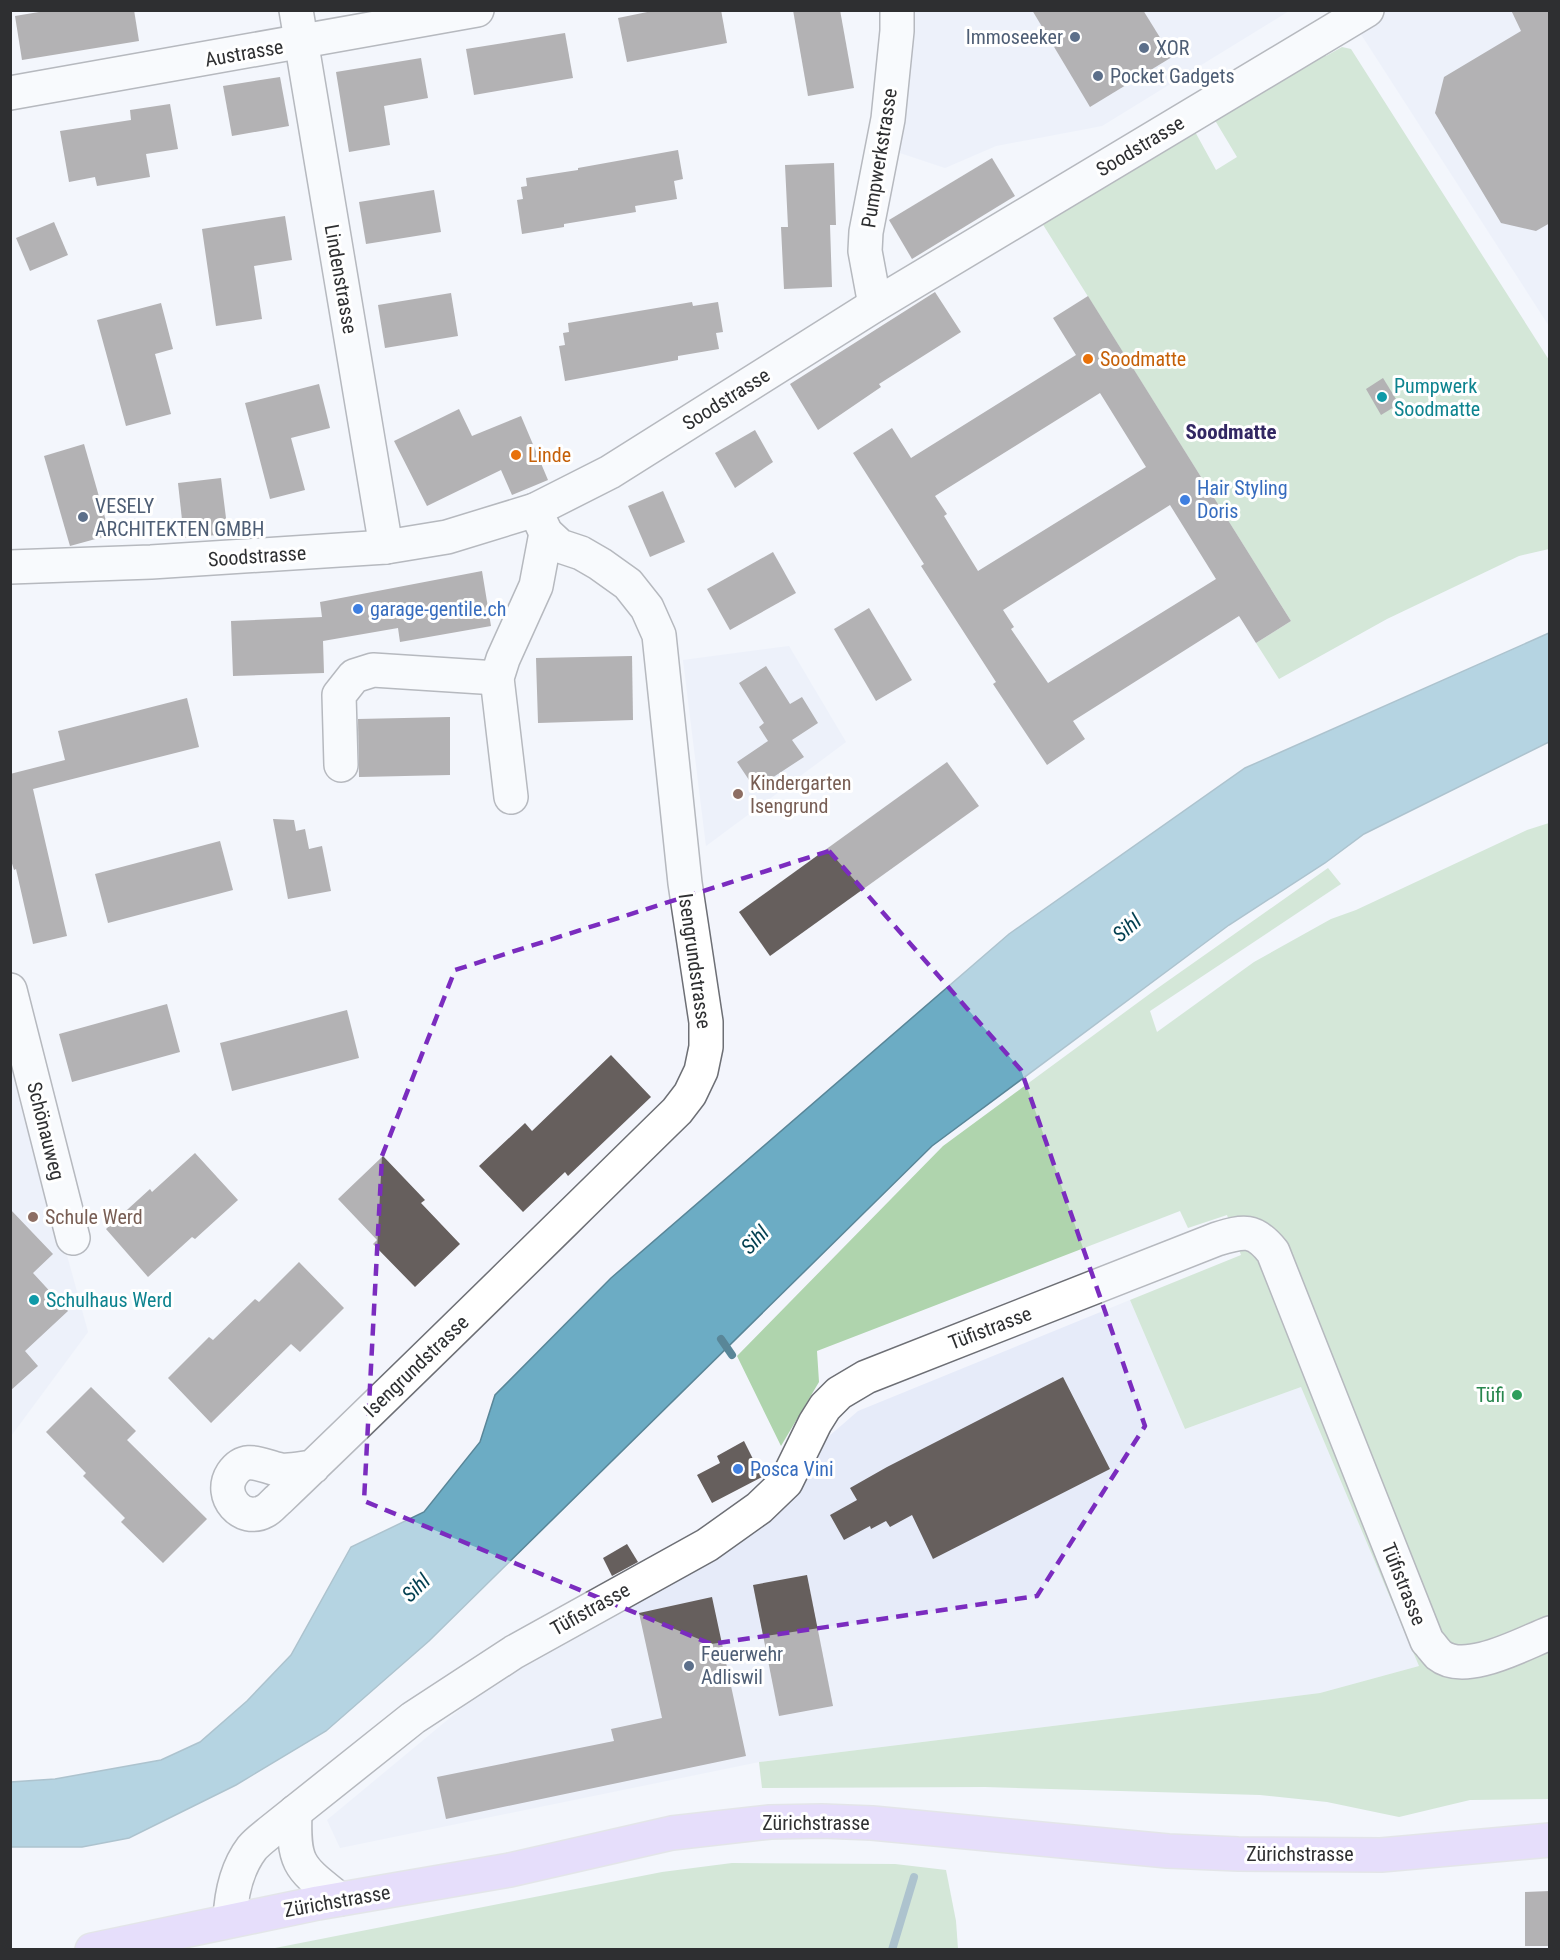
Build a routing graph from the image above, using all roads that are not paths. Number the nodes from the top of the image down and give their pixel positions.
1 (296, 10) edge
2 (477, 10) edge
3 (897, 10) edge
4 (1367, 10) edge
5 (301, 43) junction
6 (10, 93) edge
7 (875, 305) junction
8 (541, 521) junction
9 (386, 547) junction
10 (10, 567) edge
11 (497, 678) junction
12 (341, 765) dead end
13 (511, 796) dead end
14 (10, 990) edge
15 (73, 1238) dead end
16 (313, 1467) dead end
17 (1550, 1633) edge
18 (295, 1812) junction
19 (1550, 1840) edge
20 (339, 1899) junction
21 (230, 1920) junction
22 (92, 1950) edge

1 - 5 street, Lindenstrasse
2 - 5 street, Austrasse
3 - 7 street, Pumpwerkstrasse
4 - 7 street, Soodstrasse
5 - 6 street, Austrasse
5 - 9 street, Lindenstrasse
7 - 8 street, Soodstrasse
8 - 9 street, Soodstrasse
8 - 11 street
8 - 16 street, Isengrundstrasse
9 - 10 street, Soodstrasse
11 - 12 street
11 - 13 street
14 - 15 street, Schönauweg
17 - 18 street, Tüfistrasse
18 - 20 street
18 - 21 street, Tüfistrasse
19 - 20 main road, Zürichstrasse
20 - 21 main road, Zürichstrasse
21 - 22 main road, Zürichstrasse

